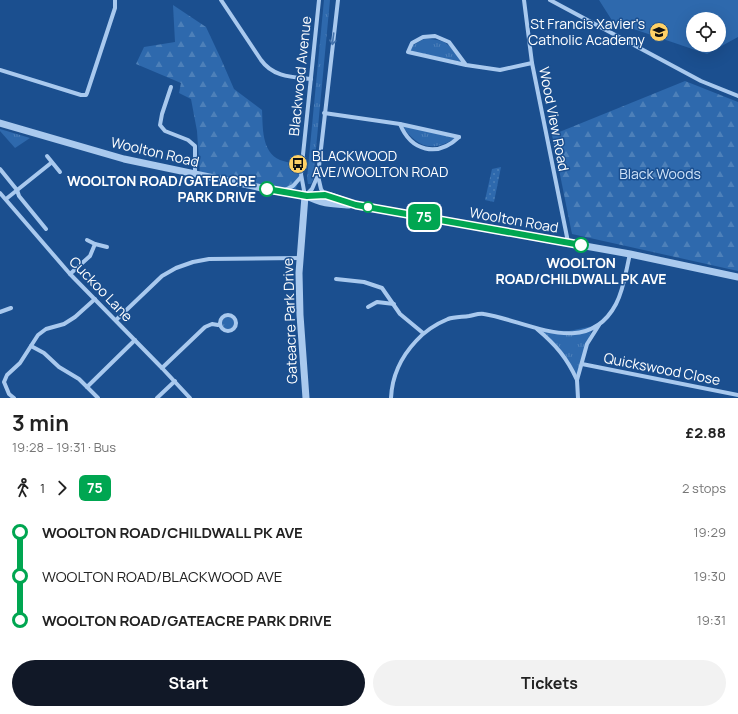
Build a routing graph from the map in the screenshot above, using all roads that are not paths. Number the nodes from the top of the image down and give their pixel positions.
1 (115, 0) edge
2 (221, 0) edge
3 (319, 0) edge
4 (338, 0) edge
5 (524, 0) edge
6 (550, 0) edge
7 (532, 63) junction
8 (466, 65) junction
9 (0, 70) edge
10 (311, 79) junction
11 (171, 88) dead end
12 (738, 96) edge
13 (324, 112) junction
14 (0, 123) edge
15 (400, 124) junction
16 (47, 156) dead end
17 (51, 163) junction
18 (0, 169) edge
19 (60, 172) dead end
20 (195, 174) junction
21 (318, 175) junction
22 (301, 178) junction
23 (17, 190) junction
24 (281, 192) junction
25 (0, 193) edge
26 (325, 195) junction
27 (306, 196) junction
28 (6, 199) junction
29 (356, 205) junction
30 (46, 229) dead end
31 (86, 240) dead end
32 (568, 242) junction
33 (95, 244) junction
34 (106, 247) dead end
35 (630, 254) junction
36 (300, 258) junction
37 (70, 274) junction
38 (738, 277) edge
39 (336, 280) dead end
40 (95, 299) junction
41 (394, 304) junction
42 (368, 307) dead end
43 (11, 308) dead end
44 (0, 312) edge
45 (116, 320) junction
46 (220, 324) junction
47 (599, 325) junction
48 (536, 328) junction
49 (423, 333) junction
50 (135, 340) junction
51 (31, 346) junction
52 (582, 364) junction
53 (162, 368) junction
54 (577, 380) junction
55 (174, 381) junction
56 (87, 387) junction
57 (738, 395) edge
58 (14, 398) edge
59 (98, 398) edge
60 (157, 398) edge
61 (190, 398) edge
62 (306, 398) edge
63 (391, 398) edge
64 (578, 398) edge

1 - 9 street
2 - 10 street
3 - 10 street, Blackwood Avenue
4 -> 13 street, Blackwood Avenue
5 - 7 street, Wood View Road
6 - 12 street
7 - 8 street
7 - 32 street, Wood View Road
8 - 8 street
10 - 22 street, Blackwood Avenue
11 - 20 street
13 - 15 street
13 - 21 street, Blackwood Avenue
14 - 20 street, Woolton Road
15 - 15 street
16 - 17 street
17 - 19 street
17 - 23 street
18 - 23 street
20 - 24 street, Woolton Road
21 - 26 street, Blackwood Avenue
21 - 27 street, Blackwood Avenue
22 - 24 street
22 - 27 street, Blackwood Avenue
23 - 28 street
23 - 30 street
24 - 27 street, Woolton Road
25 - 28 street, Cuckoo Lane
26 - 27 street, Woolton Road
26 - 29 street, Woolton Road
27 - 29 street, Woolton Road
27 - 36 street, Gateacre Park Drive
28 - 37 street, Cuckoo Lane
29 - 32 street, Woolton Road
31 - 33 street
32 - 35 street, Woolton Road
33 - 34 street
33 - 37 street
35 - 38 street, Woolton Road
35 - 47 street
36 - 45 street
36 - 62 street, Gateacre Park Drive
37 - 40 street, Cuckoo Lane
39 - 41 street
40 - 45 street, Cuckoo Lane
40 - 51 street
41 - 42 street
41 - 49 street
43 - 44 street
45 - 50 street, Cuckoo Lane
46 - 46 street
46 - 53 street
47 - 48 street
47 - 52 street
48 - 49 street
48 - 54 street
49 - 63 street
50 - 53 street, Cuckoo Lane
50 - 56 street
51 - 56 street
51 - 58 street
52 - 54 street
52 - 57 street, Quickswood Close
53 - 55 street, Cuckoo Lane
54 - 64 street
55 - 60 street
55 - 61 street, Cuckoo Lane
56 - 59 street

